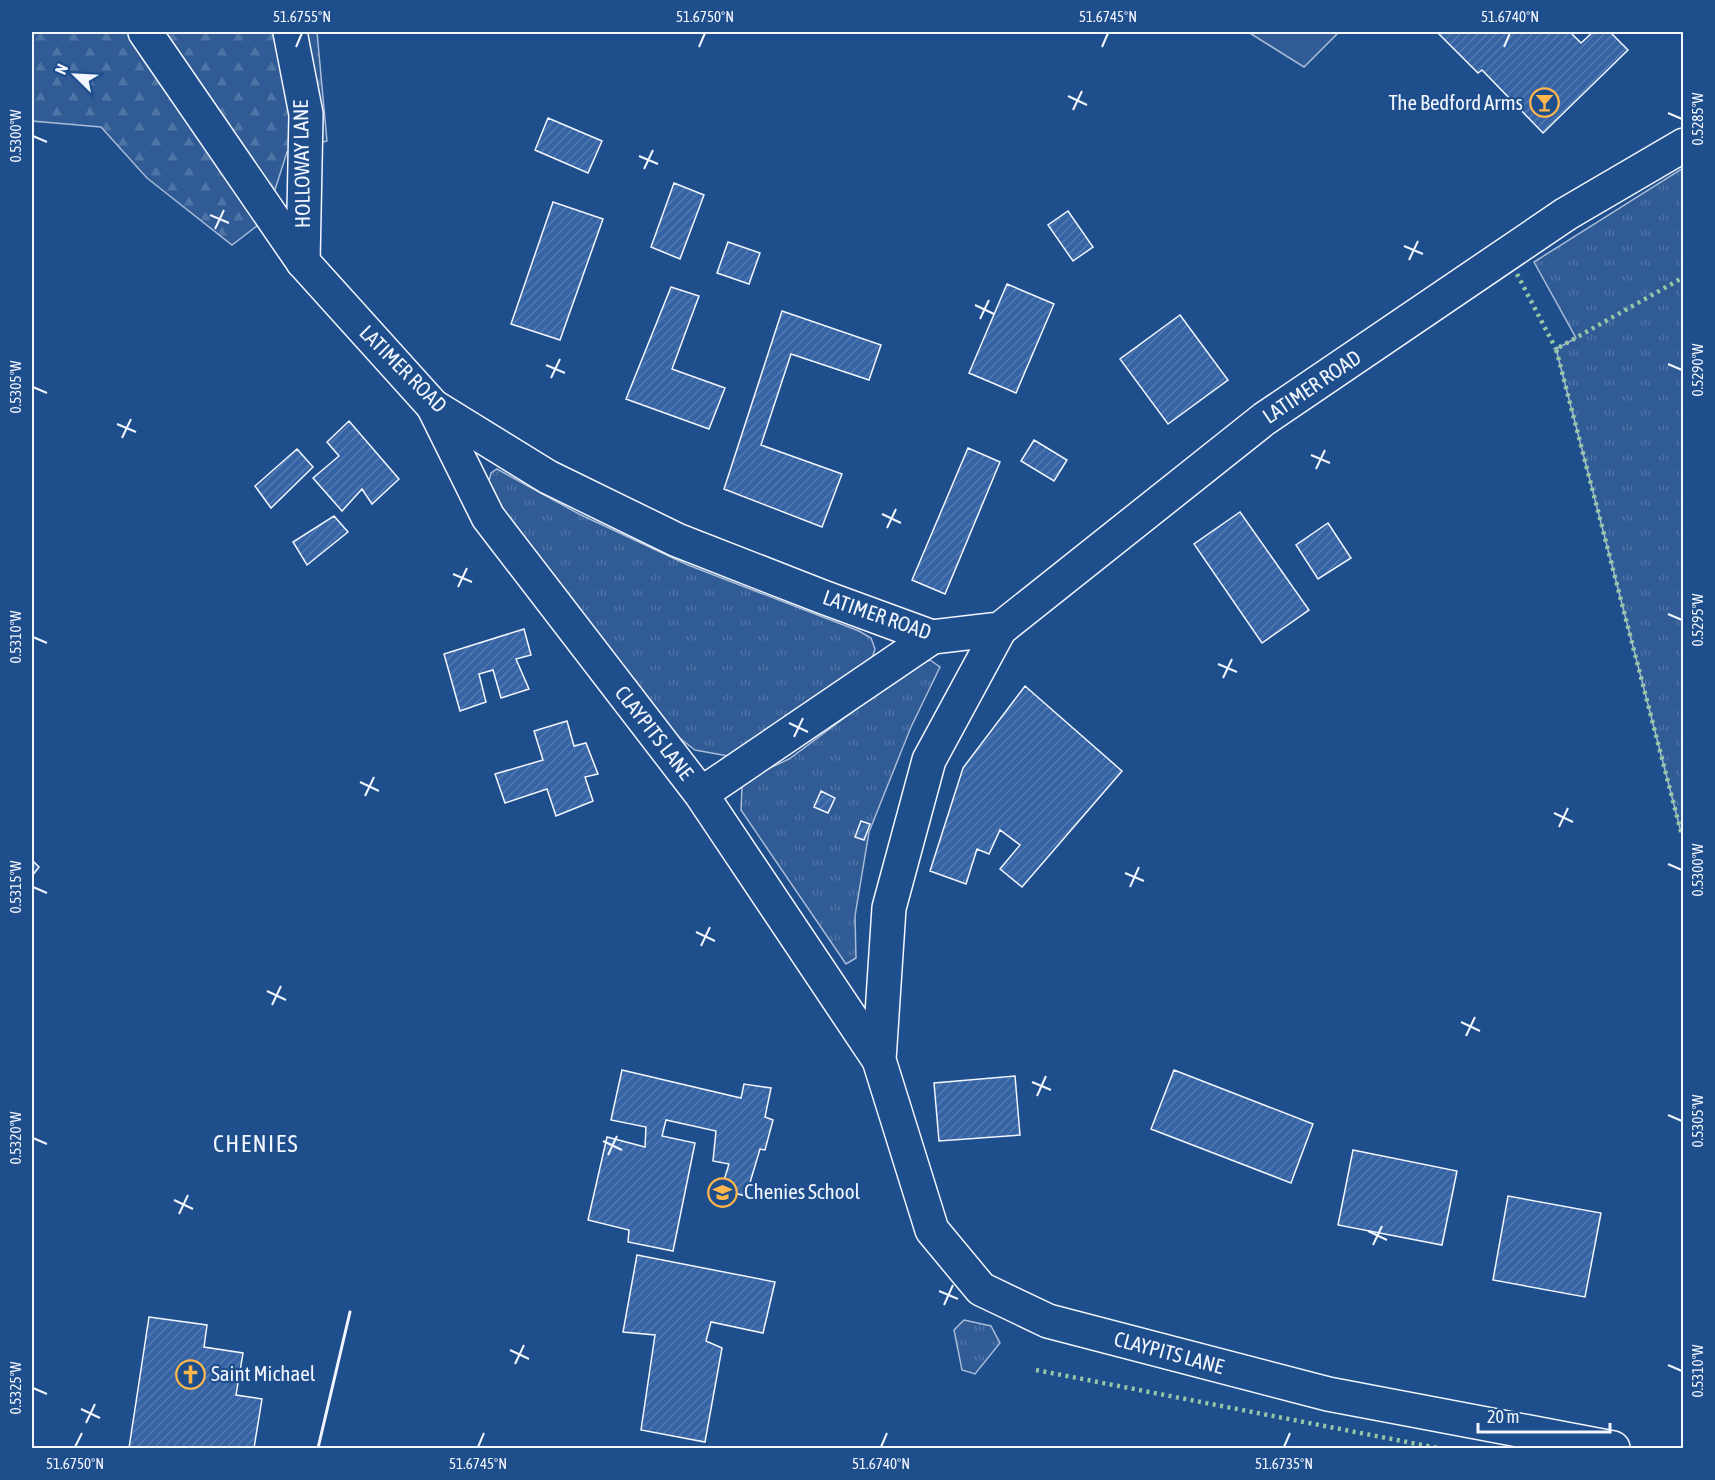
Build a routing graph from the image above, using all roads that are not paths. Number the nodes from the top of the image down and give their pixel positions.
1 (145, 32) edge
2 (290, 32) edge
3 (1683, 145) edge
4 (303, 262) junction
5 (433, 406) junction
6 (1000, 628) junction
7 (932, 637) junction
8 (701, 794) junction
9 (879, 1060) junction
10 (1613, 1449) edge

1 - 4 street, LATIMER ROAD
2 - 4 street, HOLLOWAY LANE
3 - 6 street, LATIMER ROAD
4 - 5 street, LATIMER ROAD
5 - 7 street, LATIMER ROAD
5 - 8 street, CLAYPITS LANE
6 - 7 street, LATIMER ROAD
6 - 9 street, CLAYPITS LANE
7 - 8 street
8 - 9 street, CLAYPITS LANE
9 - 10 street, CLAYPITS LANE

